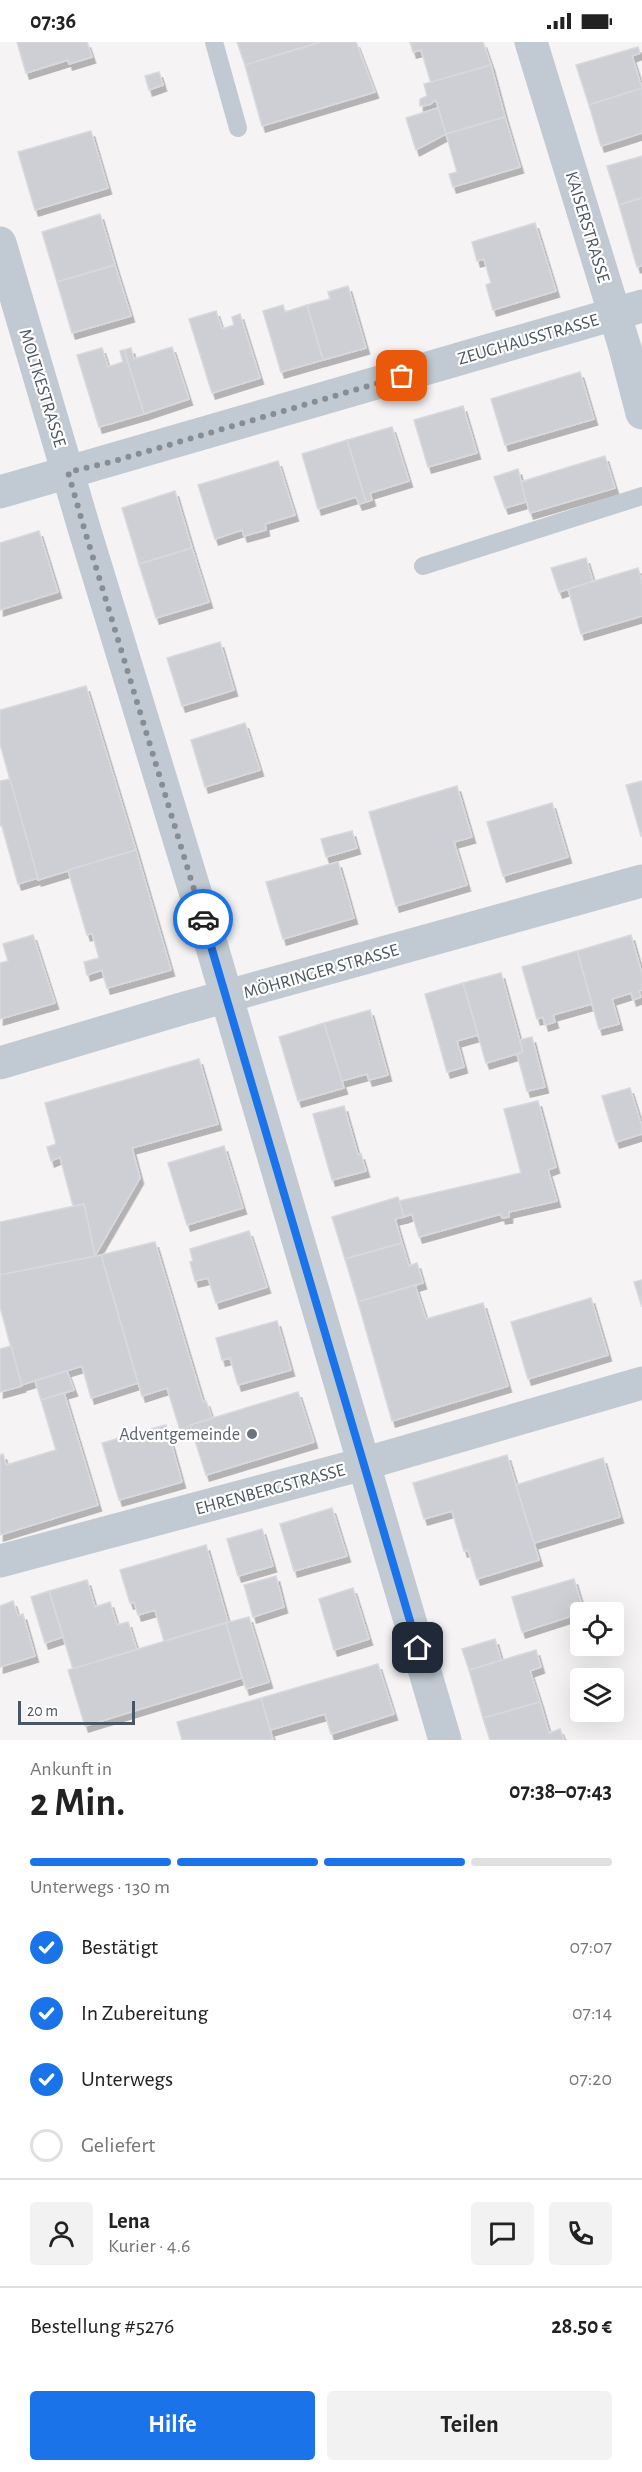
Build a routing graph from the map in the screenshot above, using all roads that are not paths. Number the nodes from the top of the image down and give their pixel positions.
1 (214, 42) edge
2 (531, 42) edge
3 (238, 128) dead end
4 (0, 243) edge
5 (5, 280) edge
6 (628, 310) edge
7 (642, 413) edge
8 (68, 472) junction
9 (0, 492) edge
10 (642, 496) edge
11 (423, 566) dead end
12 (642, 881) edge
13 (226, 998) junction
14 (0, 1063) edge
15 (642, 1383) edge
16 (363, 1464) junction
17 (0, 1562) edge
18 (445, 1740) edge

1 - 3 lane
2 - 6 street, KAISERSTRASSE
4 - 5 street, MOLTKESTRASSE
5 - 8 street, MOLTKESTRASSE
6 - 7 street, KAISERSTRASSE
6 - 8 street, ZEUGHAUSSTRASSE
8 - 9 street, ZEUGHAUSSTRASSE
8 - 13 street, MOLTKESTRASSE
10 - 11 lane
12 - 13 street, MÖHRINGER STRASSE
13 - 14 street, MÖHRINGER STRASSE
13 - 16 street, MOLTKESTRASSE
15 - 16 street, EHRENBERGSTRASSE
16 - 17 street, EHRENBERGSTRASSE
16 - 18 street, MOLTKESTRASSE

